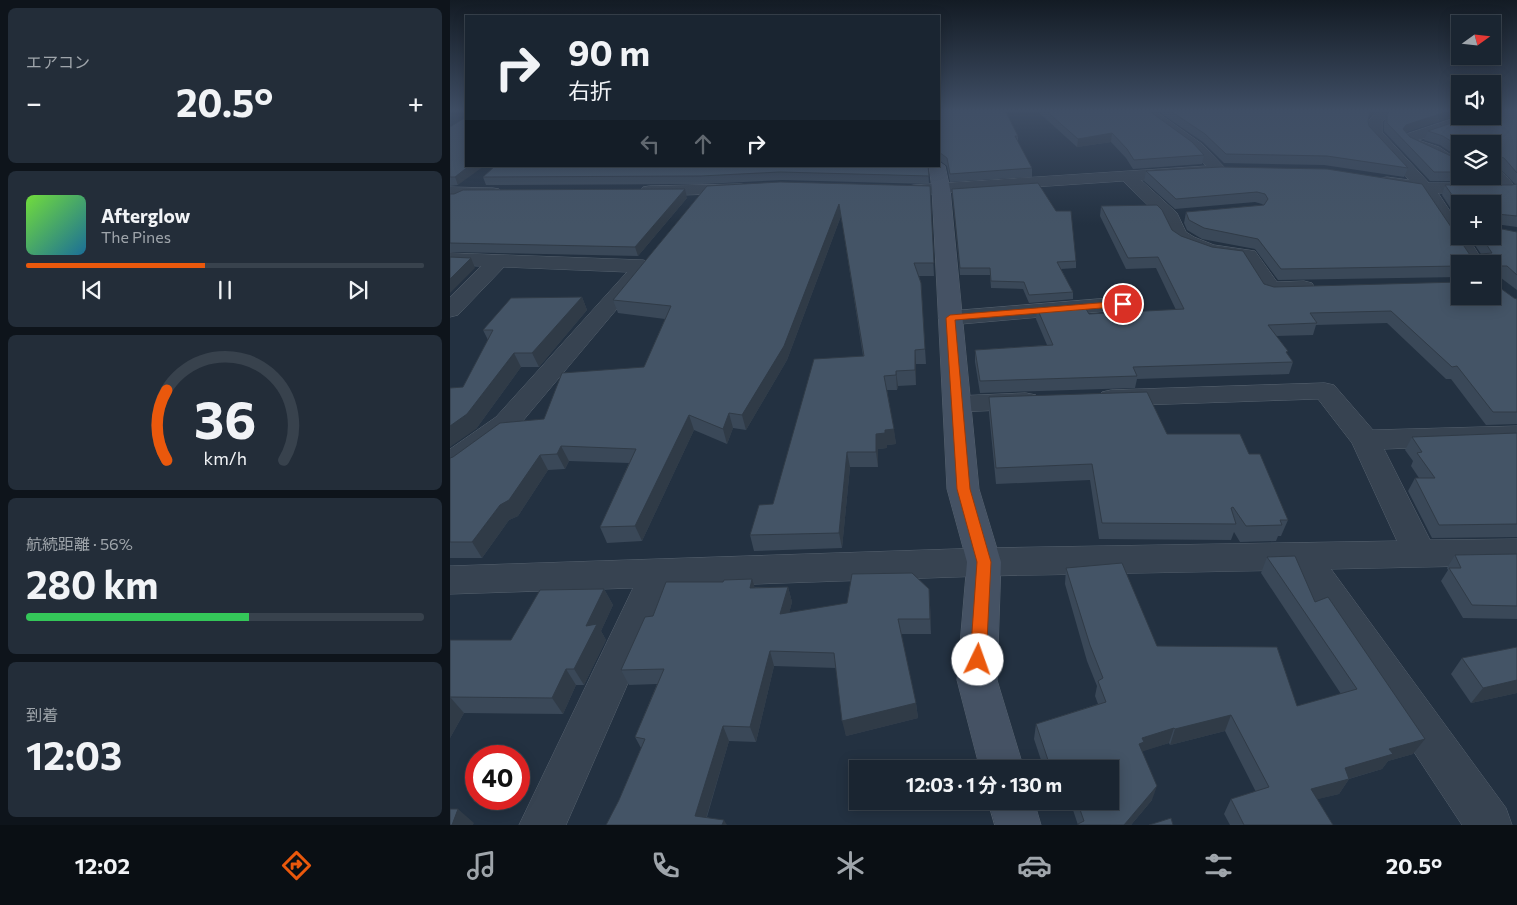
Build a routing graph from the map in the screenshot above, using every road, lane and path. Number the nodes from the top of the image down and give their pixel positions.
1 (1198, 148) edge
2 (1388, 148) edge
3 (1430, 148) edge
4 (1451, 161) edge
5 (1501, 165) edge
6 (1509, 165) edge
7 (1219, 170) junction
8 (1238, 170) edge
9 (1126, 175) junction
10 (483, 177) edge
11 (939, 178) edge
12 (1370, 179) edge
13 (1501, 179) edge
14 (762, 188) edge
15 (1425, 188) junction
16 (1512, 188) edge
17 (898, 190) edge
18 (703, 191) junction
19 (635, 192) edge
20 (509, 193) edge
21 (454, 196) edge
22 (687, 213) edge
23 (1451, 222) edge
24 (450, 259) edge
25 (498, 261) junction
26 (1321, 288) edge
27 (1123, 304) dead end
28 (450, 310) edge
29 (950, 318) junction
30 (1087, 399) edge
31 (1047, 401) edge
32 (958, 404) junction
33 (1517, 435) edge
34 (1365, 440) junction
35 (450, 464) edge
36 (1517, 552) edge
37 (1420, 554) junction
38 (1303, 556) junction
39 (984, 562) junction
40 (658, 573) junction
41 (450, 580) edge
42 (999, 760) edge
43 (1014, 810) edge
44 (542, 825) edge
45 (1018, 825) edge
46 (1489, 825) edge

1 - 7 street
2 - 15 street
3 - 4 street
5 - 6 street
7 - 8 street
7 - 9 street
9 - 11 street
9 - 26 street
10 - 21 street
11 - 17 street
11 - 29 street
12 - 15 street
13 - 16 street
14 - 18 street
15 - 16 street
15 - 23 street
18 - 19 street
18 - 22 street
20 - 21 street
24 - 25 street
25 - 28 street
25 - 35 street
27 - 29 street
29 - 32 street
30 - 34 street
31 - 32 street
32 - 39 street
33 - 34 street
34 - 37 street
36 - 37 street
37 - 38 street
38 - 39 street
38 - 46 street
39 - 40 street
39 - 42 street
40 - 41 street
40 - 44 street
43 - 45 street

